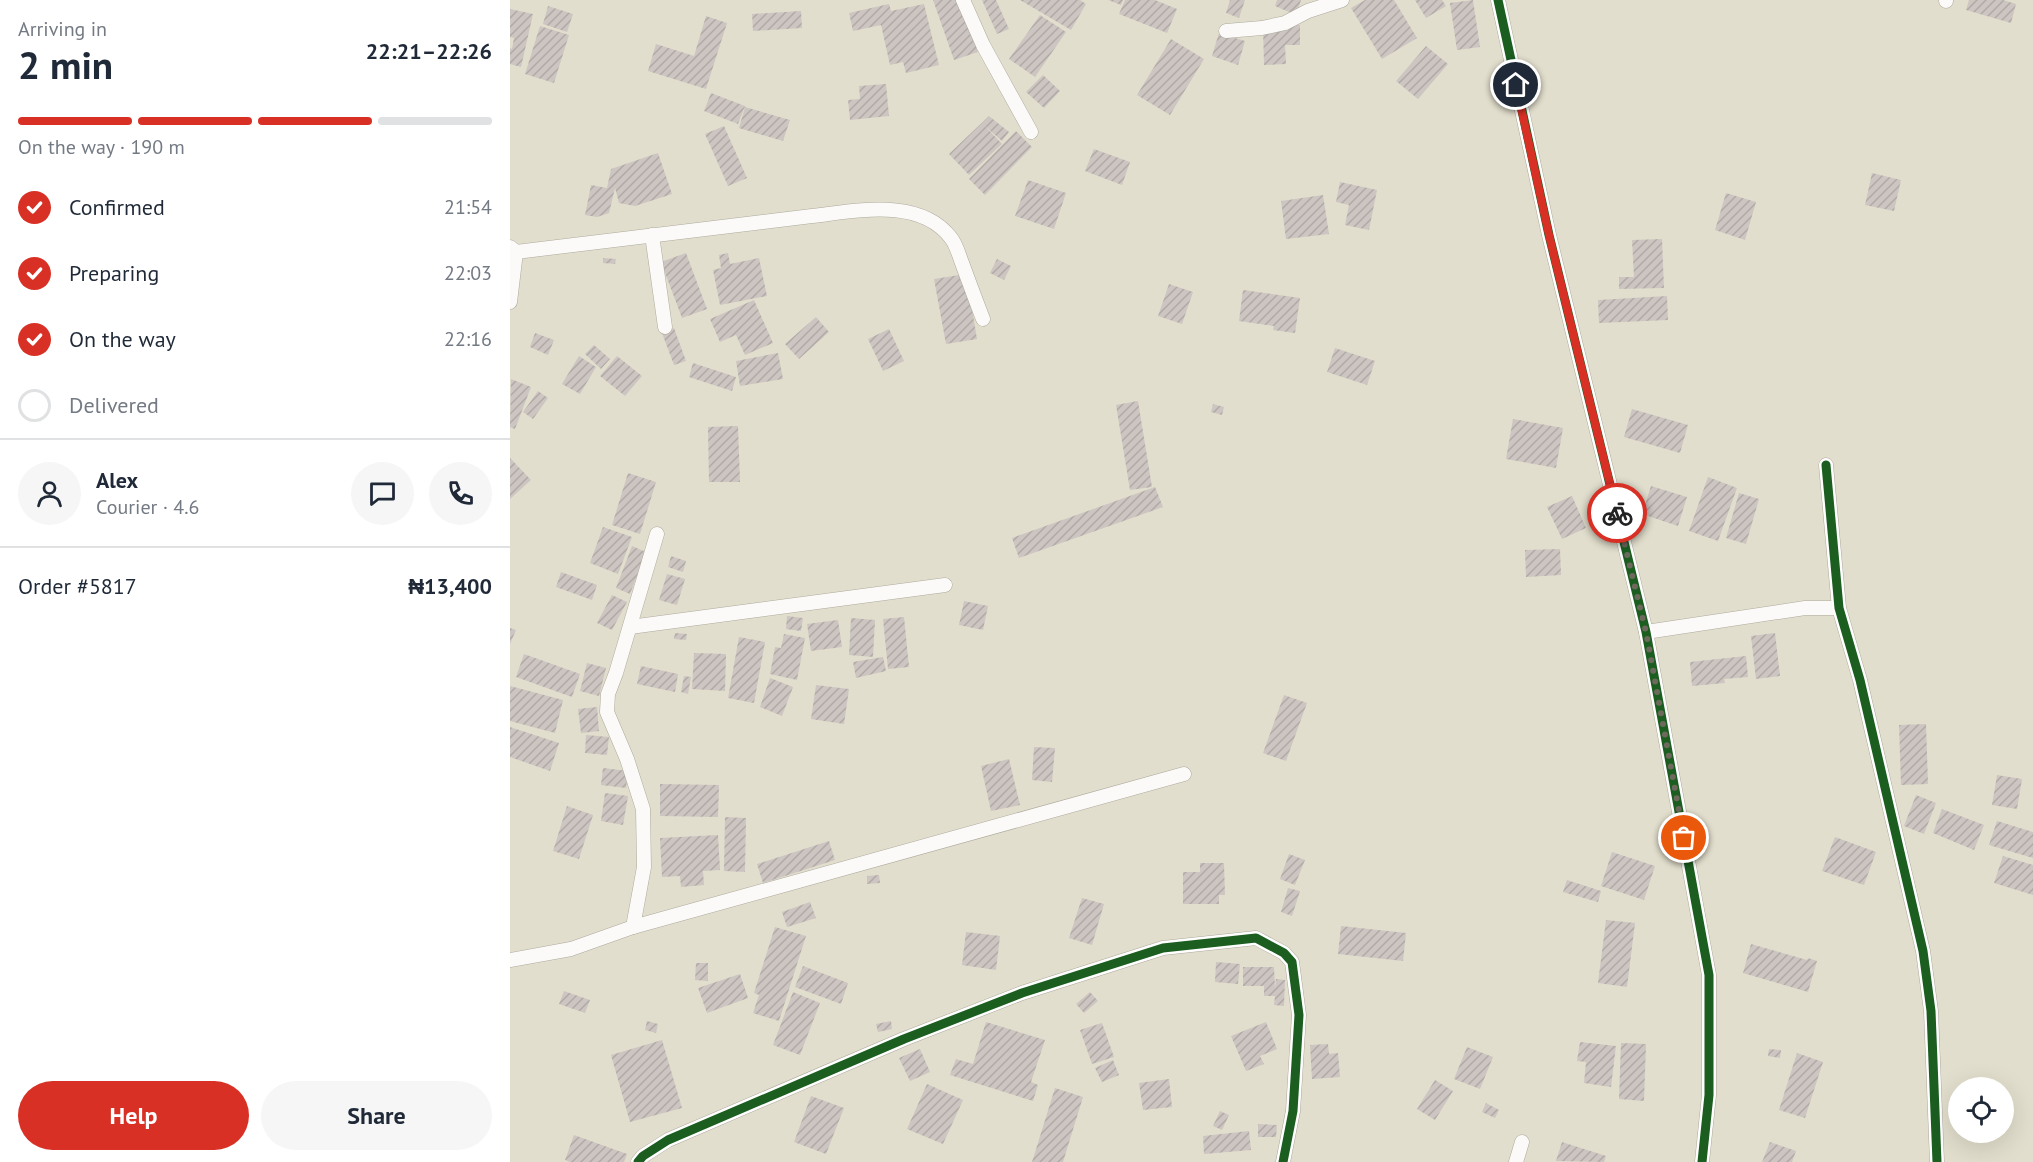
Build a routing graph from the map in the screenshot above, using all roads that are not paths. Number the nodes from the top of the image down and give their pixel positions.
1 (963, 0) edge
2 (1342, 0) edge
3 (1498, 0) edge
4 (1226, 31) dead end
5 (1031, 132) dead end
6 (652, 235) junction
7 (513, 250) edge
8 (510, 302) edge
9 (983, 319) dead end
10 (665, 327) dead end
11 (1826, 465) dead end
12 (657, 534) dead end
13 (945, 585) dead end
14 (1839, 608) junction
15 (630, 627) junction
16 (1646, 632) junction
17 (1184, 774) dead end
18 (633, 927) junction
19 (510, 960) edge
20 (1522, 1142) dead end
21 (638, 1162) edge
22 (1283, 1162) edge
23 (1516, 1162) edge
24 (1702, 1162) edge
25 (1937, 1162) edge

1 - 5 street
2 - 4 street
3 - 16 street
6 - 7 street
6 - 9 street
6 - 10 street
7 - 8 street
11 - 14 street
12 - 15 street
13 - 15 street
14 - 16 street
14 - 25 street
15 - 18 street
16 - 24 street
17 - 18 street
18 - 19 street
20 - 23 street
21 - 22 street

